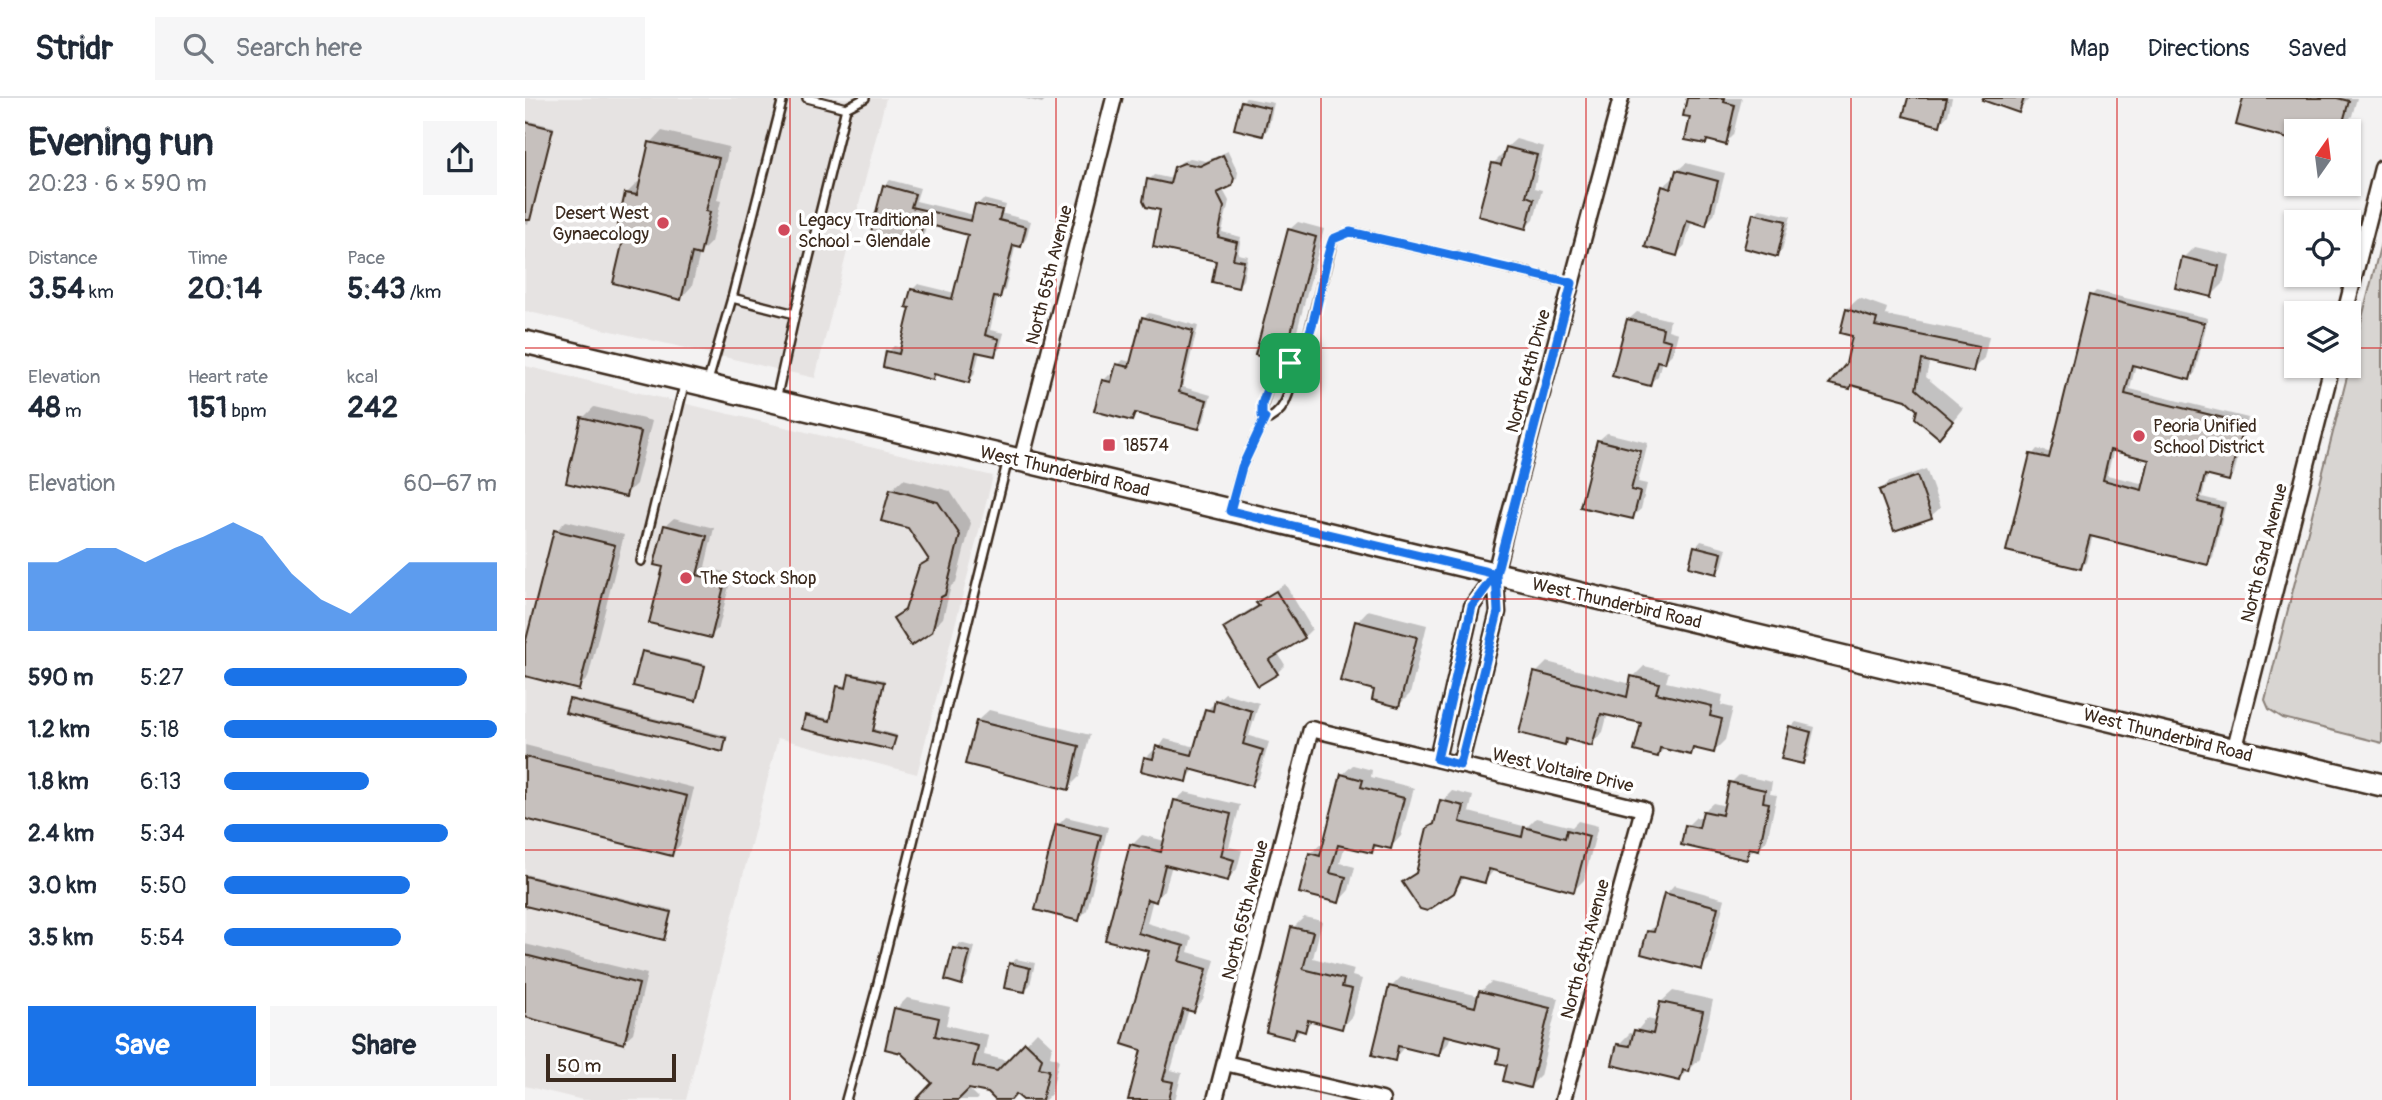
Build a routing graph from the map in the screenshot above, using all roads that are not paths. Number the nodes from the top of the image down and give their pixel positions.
1 (783, 98) edge
2 (807, 98) edge
3 (865, 98) edge
4 (1114, 98) edge
5 (1621, 98) edge
6 (846, 108) junction
7 (2382, 168) edge
8 (1572, 283) junction
9 (732, 298) junction
10 (2348, 301) edge
11 (795, 314) junction
12 (525, 342) edge
13 (1290, 363) junction
14 (2329, 378) edge
15 (685, 380) junction
16 (707, 386) junction
17 (776, 402) junction
18 (1265, 418) junction
19 (1015, 459) junction
20 (1230, 511) junction
21 (641, 561) dead end
22 (1496, 574) junction
23 (1455, 680) junction
24 (1479, 686) junction
25 (1311, 729) joint
26 (2234, 751) junction
27 (1437, 759) junction
28 (1460, 765) junction
29 (2382, 785) edge
30 (1643, 809) joint
31 (1225, 1063) junction
32 (846, 1100) edge
33 (1216, 1100) edge
34 (1382, 1100) edge
35 (1563, 1100) edge

1 - 9 lane
2 - 6 lane
3 - 6 lane
4 - 19 street, North 65th Avenue
5 - 8 street, North 64th Drive
6 - 11 lane
7 - 10 street
8 - 13 lane
8 - 22 street, North 64th Drive
9 - 11 lane
9 - 16 lane
11 - 17 lane
12 - 15 main road, West Thunderbird Road
13 - 18 lane
13 - 18 lane
14 - 26 street, North 63rd Avenue
15 - 16 main road, West Thunderbird Road
15 - 21 lane
16 - 17 main road, West Thunderbird Road
17 - 19 main road, West Thunderbird Road
18 - 20 lane
19 - 20 main road, West Thunderbird Road
19 - 32 lane
20 - 22 main road, West Thunderbird Road
22 - 23 street, North 64th Drive
22 - 24 street, North 64th Drive
22 - 26 main road, West Thunderbird Road
23 - 24 street
23 - 27 street, North 64th Drive
24 - 28 street, North 64th Drive
25 - 27 street, West Voltaire Drive
25 - 31 street, North 65th Avenue
26 - 29 main road, West Thunderbird Road
27 - 28 street, West Voltaire Drive
28 - 30 street, West Voltaire Drive
30 - 35 street, North 64th Avenue
31 - 33 street, North 65th Avenue
31 - 34 street

